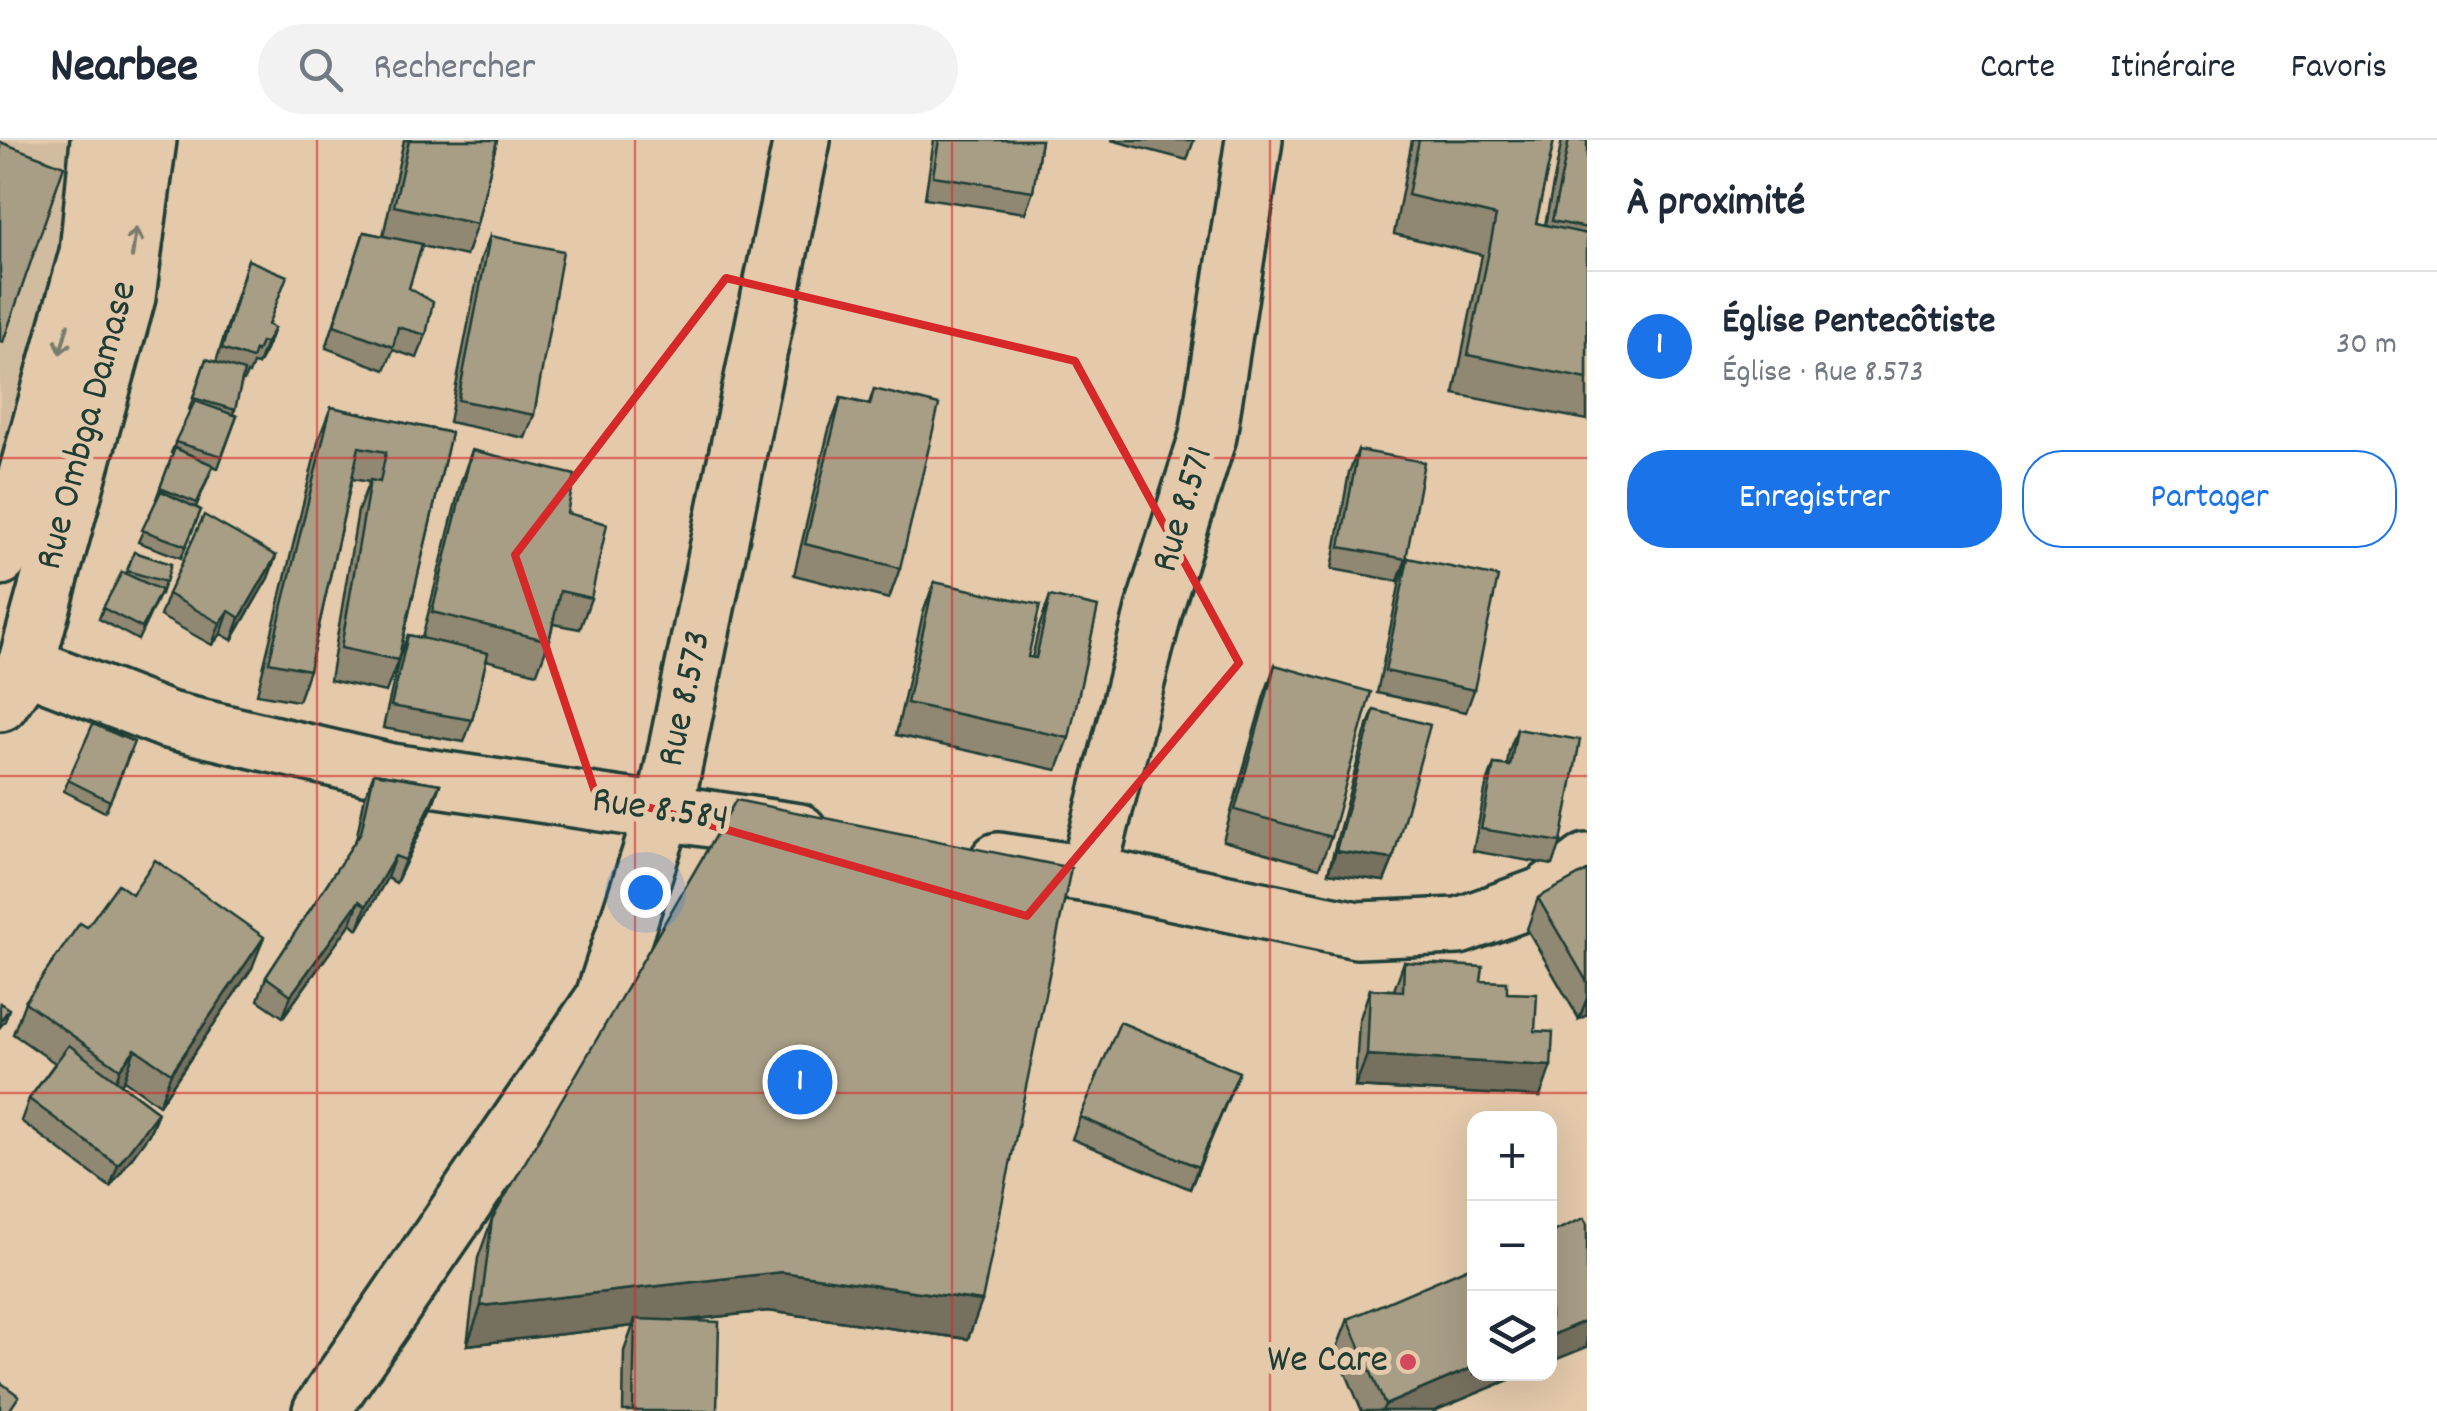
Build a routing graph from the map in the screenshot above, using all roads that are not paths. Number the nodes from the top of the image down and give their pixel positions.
1 (100, 140) edge
2 (148, 140) edge
3 (802, 140) edge
4 (1254, 140) edge
5 (0, 557) edge
6 (13, 684) edge
7 (664, 812) junction
8 (838, 838) edge
9 (954, 854) edge
10 (1587, 862) edge
11 (1088, 874) junction
12 (321, 1411) edge

1 -> 5 street, Rue Ombga Damase
6 -> 2 street, Rue Ombga Damase
3 - 7 street, Rue 8.573
4 - 11 street, Rue 8.571
6 - 7 street, Rue 8.584
7 - 8 street, Rue 8.584
7 - 12 street, Rue 8.573
9 - 11 street
10 - 11 street

